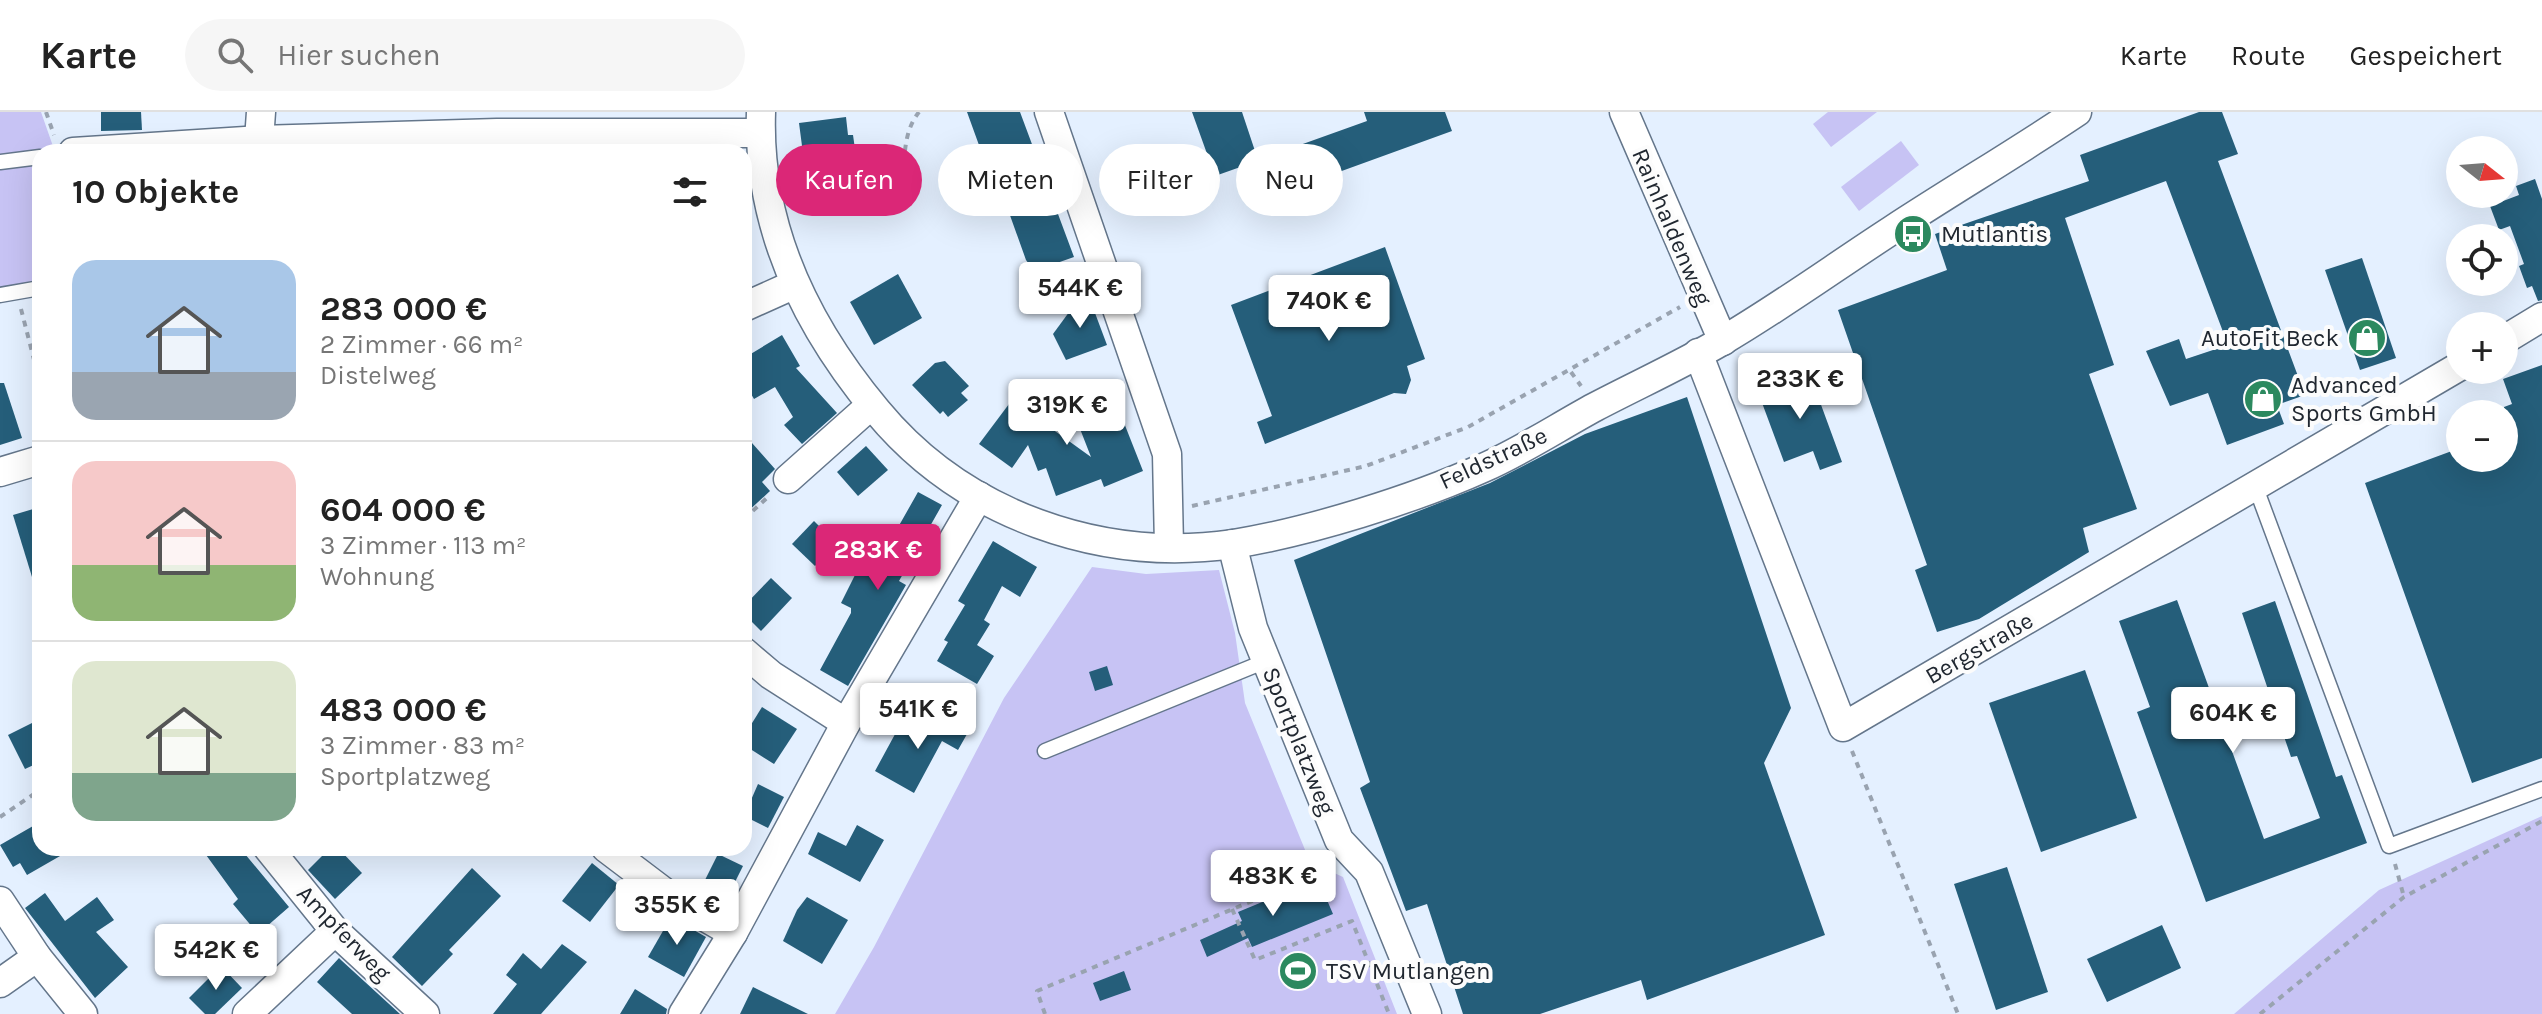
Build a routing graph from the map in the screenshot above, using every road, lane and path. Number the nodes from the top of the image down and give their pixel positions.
1 (46, 112) edge
2 (261, 112) edge
3 (919, 112) edge
4 (1049, 112) edge
5 (1624, 112) edge
6 (2077, 112) edge
7 (761, 122) edge
8 (497, 123) edge
9 (259, 140) junction
10 (63, 144) edge
11 (129, 144) edge
12 (32, 158) edge
13 (0, 162) edge
14 (770, 210) junction
15 (793, 285) junction
16 (32, 289) edge
17 (16, 291) junction
18 (1701, 294) junction
19 (0, 295) edge
20 (752, 303) edge
21 (2542, 317) edge
22 (2518, 332) edge
23 (1710, 347) junction
24 (32, 352) edge
25 (2446, 374) edge
26 (871, 405) junction
27 (32, 462) edge
28 (0, 472) edge
29 (788, 479) joint
30 (2256, 488) junction
31 (979, 496) junction
32 (752, 512) edge
33 (1170, 512) junction
34 (1232, 544) junction
35 (1169, 546) junction
36 (752, 659) edge
37 (1266, 661) junction
38 (846, 723) junction
39 (1843, 727) junction
40 (1045, 751) dead end
41 (2542, 789) edge
42 (32, 795) edge
43 (0, 817) edge
44 (2542, 821) edge
45 (2389, 846) junction
46 (274, 856) edge
47 (617, 856) edge
48 (1355, 857) junction
49 (2404, 897) junction
50 (0, 901) edge
51 (1232, 909) junction
52 (335, 931) junction
53 (733, 933) junction
54 (37, 957) junction
55 (0, 983) edge
56 (83, 1014) edge
57 (247, 1014) edge
58 (425, 1014) edge
59 (683, 1014) edge
60 (1045, 1014) edge
61 (1389, 1014) edge
62 (1427, 1014) edge
63 (1958, 1014) edge
64 (2260, 1014) edge

1 - 10 path
2 - 9 street
3 - 14 path
4 - 33 street
5 - 18 street, Rainhaldenweg
6 - 23 street, Feldstraße
7 - 8 street
7 - 14 street, Feldstraße
8 - 9 street
9 - 11 street
12 - 13 lane
14 - 15 street, Feldstraße
15 - 20 street
15 - 26 street, Feldstraße
16 - 17 lane
17 - 19 lane
17 - 24 path
18 - 23 street, Rainhaldenweg
18 - 33 path
21 - 22 street
23 - 34 street, Feldstraße
23 - 39 street
25 - 30 street, Bergstraße
26 - 29 street
26 - 31 street, Feldstraße
27 - 28 street
29 - 32 path
30 - 39 street, Bergstraße
30 - 45 lane
31 - 35 street, Feldstraße
31 - 38 street
33 - 35 street
34 - 35 street, Feldstraße
34 - 37 street, Sportplatzweg
36 - 38 street
37 - 40 lane
37 - 48 street, Sportplatzweg
38 - 53 street
39 - 63 path
41 - 45 lane
42 - 43 path
44 - 49 path
45 - 49 path
46 - 52 street, Ampferweg
47 - 53 street
48 - 51 path
48 - 62 street, Sportplatzweg
49 - 64 path
50 - 54 street
51 - 60 path
51 - 61 path
52 - 57 street
52 - 58 street, Ampferweg
53 - 59 street
54 - 55 street
54 - 56 street

